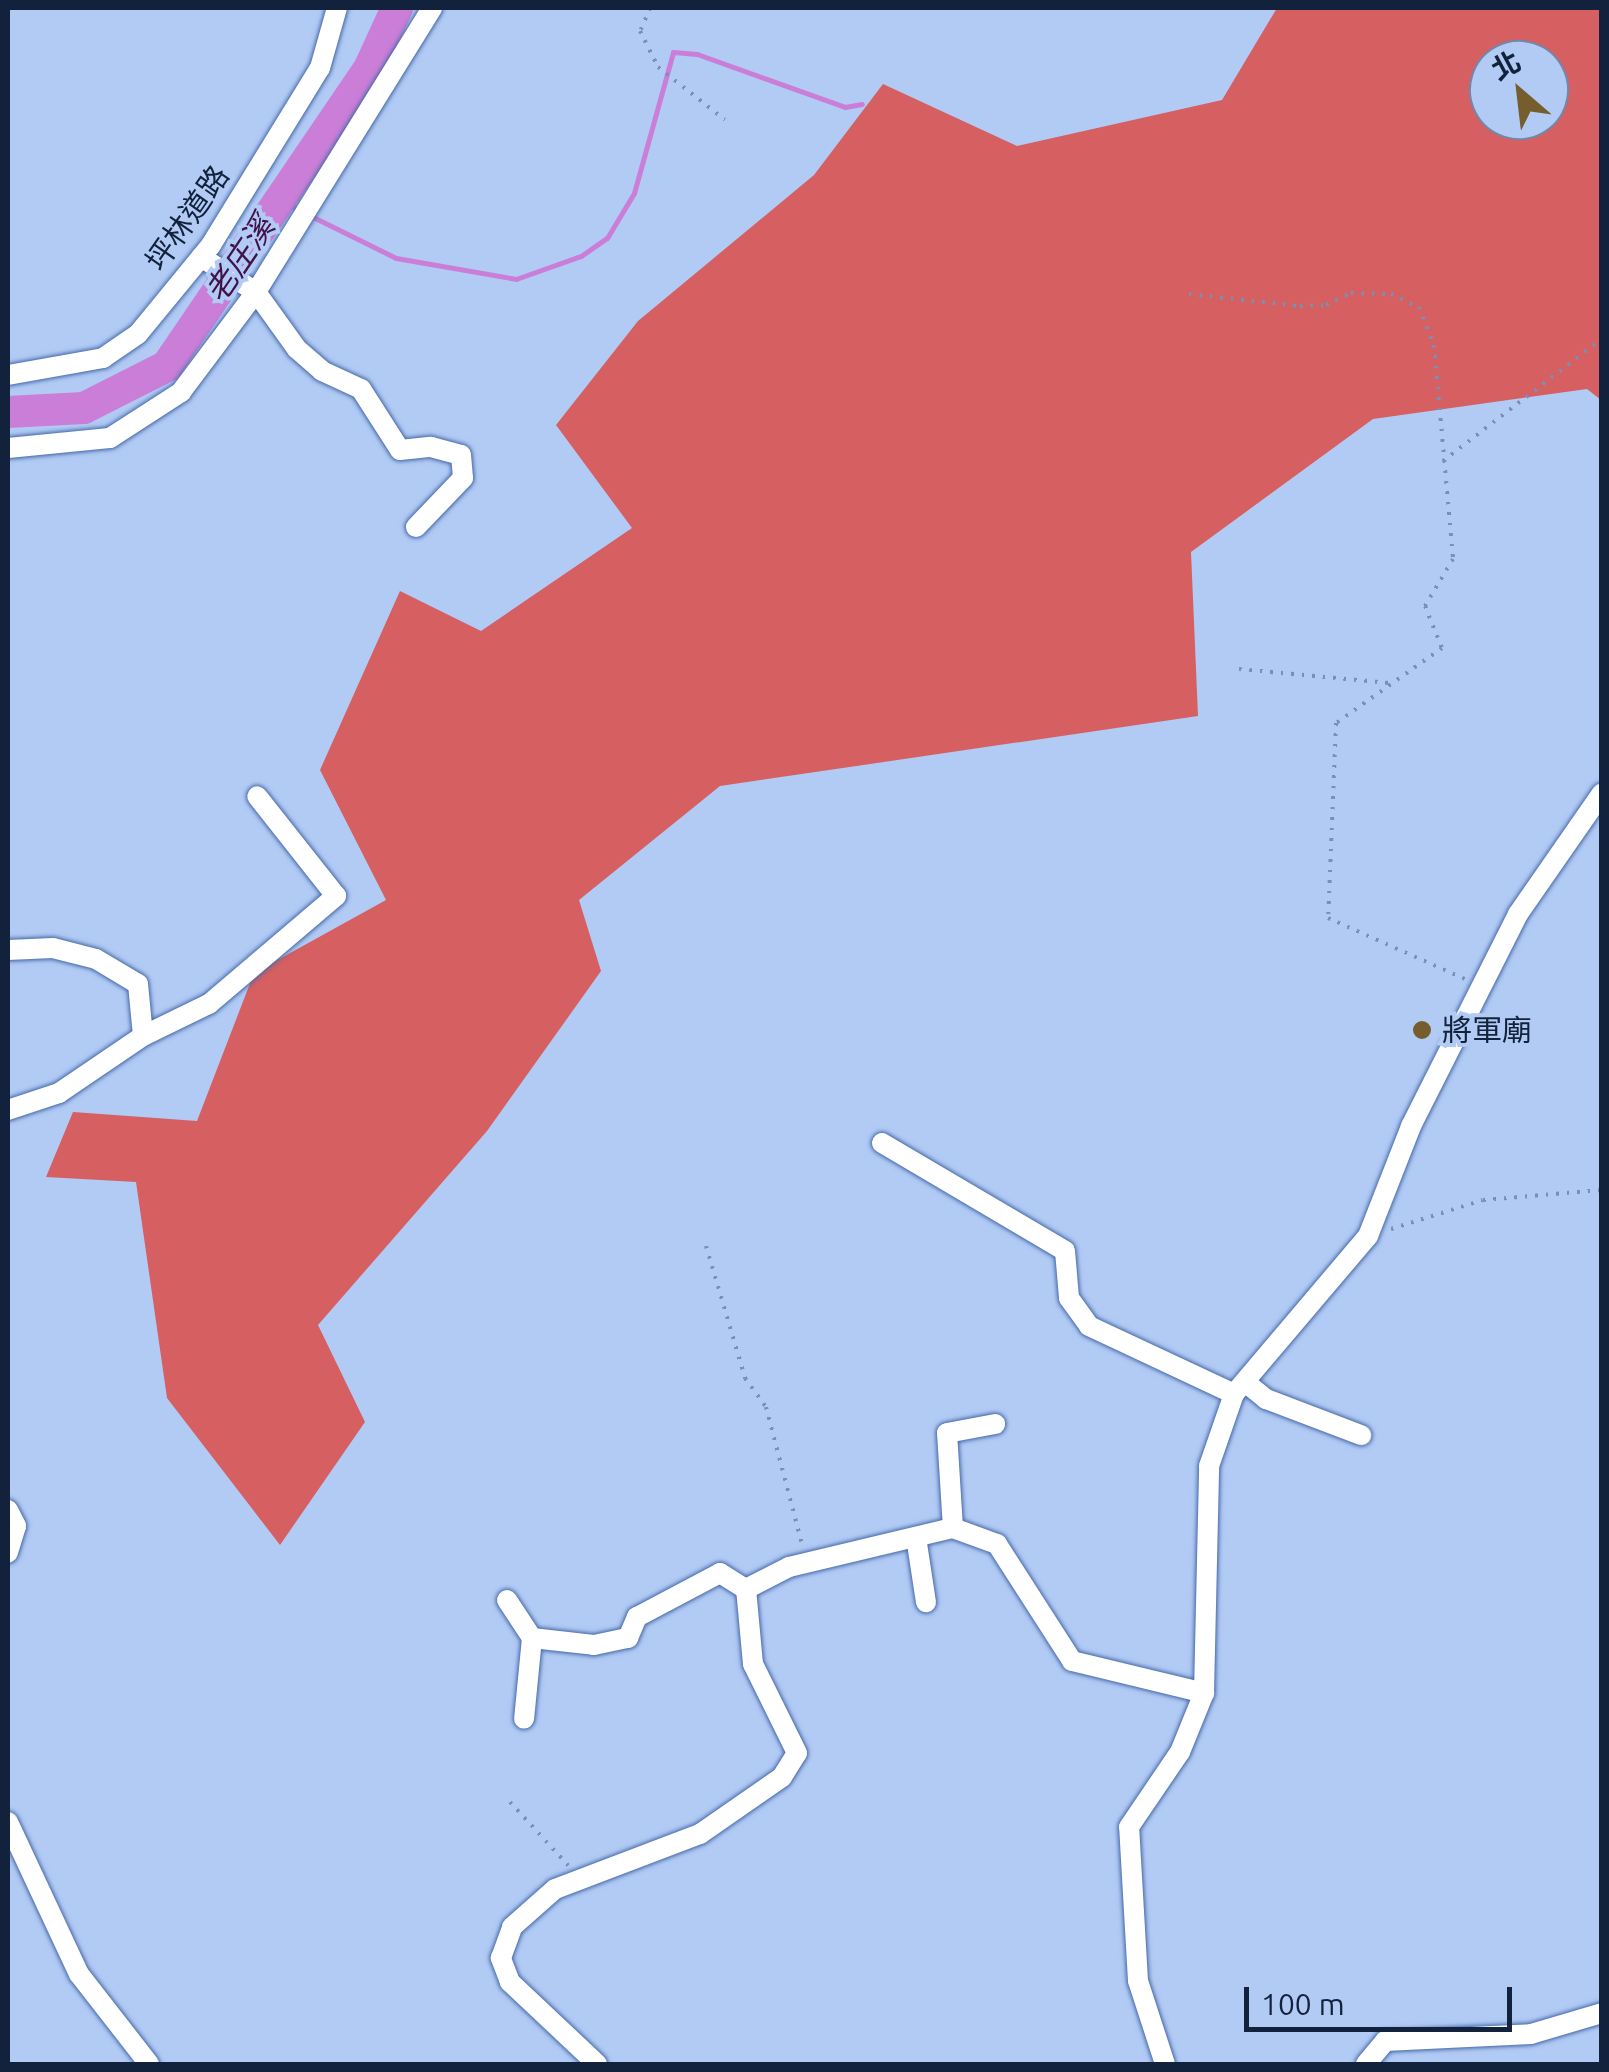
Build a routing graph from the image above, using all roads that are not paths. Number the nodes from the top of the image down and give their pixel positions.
1 (337, 8) edge
2 (432, 8) edge
3 (201, 257) junction
4 (256, 292) junction
5 (8, 375) edge
6 (8, 448) edge
7 (416, 526) dead end
8 (1602, 793) edge
9 (257, 796) dead end
10 (8, 950) edge
11 (144, 1036) junction
12 (8, 1110) edge
13 (882, 1143) dead end
14 (1240, 1388) junction
15 (995, 1424) dead end
16 (1360, 1435) dead end
17 (8, 1510) edge
18 (953, 1528) junction
19 (916, 1538) junction
20 (8, 1553) edge
21 (746, 1589) junction
22 (508, 1600) dead end
23 (926, 1602) dead end
24 (532, 1638) junction
25 (1204, 1693) junction
26 (524, 1718) dead end
27 (8, 1822) edge
28 (1602, 2013) edge
29 (149, 2064) edge
30 (597, 2064) edge
31 (1165, 2064) edge
32 (1366, 2064) edge

1 - 3 street, 坪林道路
2 - 4 street
3 - 4 street
3 - 5 street, 坪林道路
4 - 6 street
4 - 7 street
8 - 14 street
9 - 11 street
10 - 11 street
11 - 12 street
13 - 14 street
14 - 16 street
14 - 25 street
15 - 18 street
17 - 20 street
18 - 19 street
18 - 25 street
19 - 21 street
19 - 23 street
21 - 24 street
21 - 30 street
22 - 24 street
24 - 26 street
25 - 31 street
27 - 29 street
28 - 32 street

